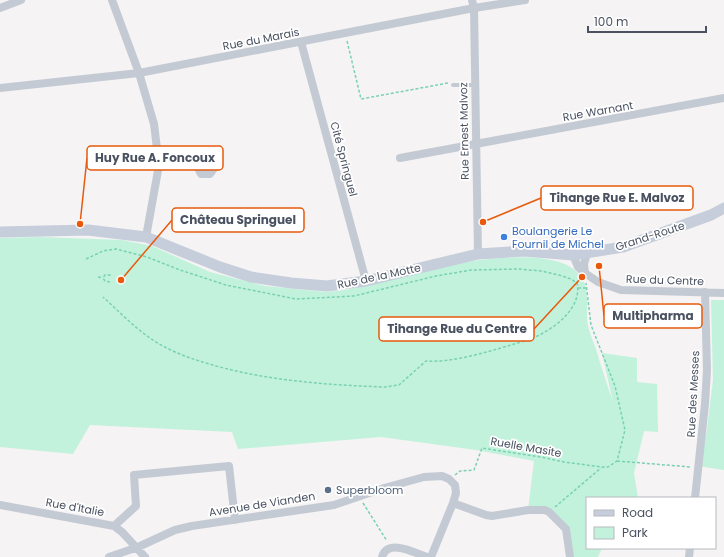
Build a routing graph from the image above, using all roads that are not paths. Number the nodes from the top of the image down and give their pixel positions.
1 (21, 0) edge
2 (112, 0) edge
3 (525, 0) edge
4 (473, 4) edge
5 (0, 8) edge
6 (301, 42) junction
7 (139, 73) junction
8 (453, 85) road end
9 (475, 85) junction
10 (0, 88) edge
11 (724, 98) edge
12 (475, 144) junction
13 (400, 158) dead end
14 (159, 165) junction
15 (197, 166) dead end
16 (724, 208) edge
17 (0, 232) edge
18 (146, 237) junction
19 (587, 253) junction
20 (478, 254) junction
21 (573, 255) junction
22 (585, 274) junction
23 (366, 281) junction
24 (704, 292) junction
25 (724, 293) edge
26 (695, 497) edge
27 (454, 503) junction
28 (0, 505) edge
29 (234, 520) junction
30 (114, 526) junction
31 (138, 547) junction
32 (110, 557) edge
33 (145, 557) edge
34 (382, 557) edge
35 (427, 557) edge
36 (431, 557) edge
37 (570, 557) edge

1 - 5 street
2 - 7 street
3 - 4 street, Rue du Marais
4 - 6 street, Rue du Marais
4 - 9 street, Rue Ernest Malvoz
6 - 7 street, Rue du Marais
6 - 23 street, Cité Springuel
7 - 10 street, Rue du Marais
7 - 14 street
8 - 9 lane
9 - 12 street, Rue Ernest Malvoz
11 - 12 street, Rue Warnant
12 - 13 street, Rue Warnant
12 - 20 street, Rue Ernest Malvoz
14 - 15 street
14 - 18 street
16 - 19 street, Grand-Route
17 - 18 street, Rue de la Motte
18 - 23 street, Rue de la Motte
19 - 21 street, Grand-Route
19 - 22 street
20 - 21 street, Rue de la Motte
20 - 23 street, Rue de la Motte
21 - 22 street, Rue du Centre
22 - 24 street, Rue du Centre
24 - 25 street, Rue du Centre
24 - 26 street, Rue des Messes
27 - 29 street, Avenue de Vianden
27 - 36 street
27 - 37 street
28 - 30 street, Rue d'Italie
29 - 30 street
29 - 31 street, Avenue de Vianden
30 - 31 street, Rue d'Italie
31 - 32 street, Avenue de Vianden
31 - 33 street, Rue d'Italie
34 - 35 street

